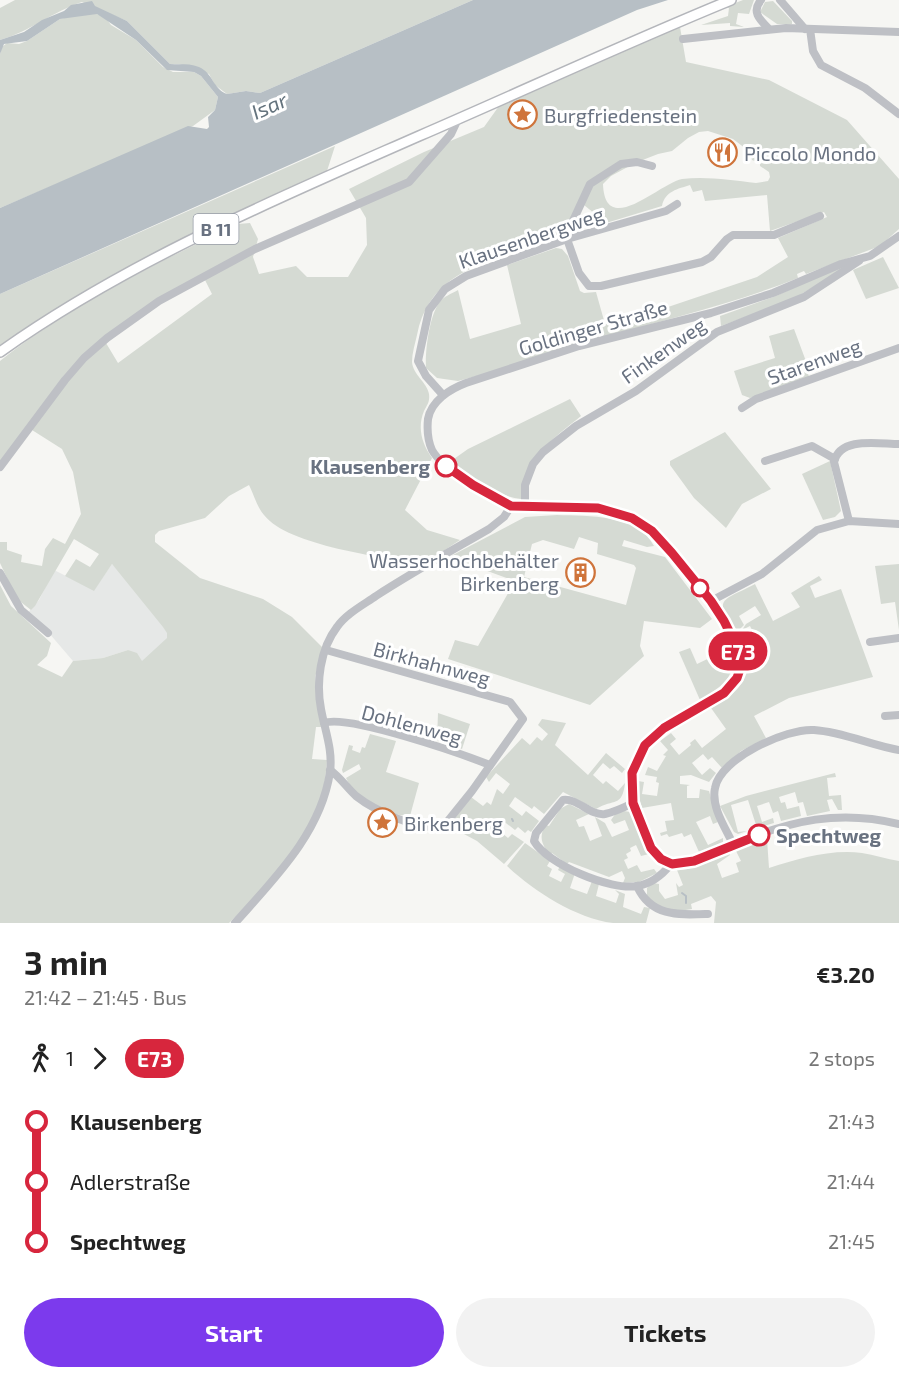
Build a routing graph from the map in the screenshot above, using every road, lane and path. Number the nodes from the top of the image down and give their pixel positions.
1 (731, 0) edge
2 (761, 0) edge
3 (780, 0) edge
4 (769, 29) junction
5 (808, 29) junction
6 (899, 32) edge
7 (683, 39) dead end
8 (899, 114) edge
9 (458, 118) junction
10 (652, 166) dead end
11 (677, 204) dead end
12 (820, 216) dead end
13 (899, 236) edge
14 (567, 239) junction
15 (860, 260) junction
16 (899, 348) edge
17 (0, 352) edge
18 (443, 395) junction
19 (742, 408) dead end
20 (899, 444) edge
21 (835, 459) junction
22 (765, 461) dead end
23 (0, 467) edge
24 (511, 506) junction
25 (525, 507) junction
26 (849, 521) junction
27 (899, 524) edge
28 (0, 573) edge
29 (711, 601) junction
30 (48, 633) dead end
31 (899, 638) edge
32 (870, 642) dead end
33 (326, 650) junction
34 (899, 715) edge
35 (885, 716) dead end
36 (324, 723) junction
37 (899, 750) edge
38 (490, 765) junction
39 (330, 770) junction
40 (633, 803) junction
41 (899, 824) edge
42 (733, 844) junction
43 (672, 864) junction
44 (637, 886) junction
45 (708, 914) dead end
46 (235, 923) edge

1 - 9 main road, B 11
2 - 4 street
3 - 5 street
4 - 5 street
4 - 7 street
5 - 6 street
5 - 8 street
9 - 17 main road, B 11
9 - 23 street
10 - 14 street
11 - 14 street, Klausenbergweg
12 - 14 street
13 - 15 street, Goldinger Straße
14 - 18 street, Klausenbergweg
15 - 18 street, Goldinger Straße
15 - 25 street, Finkenweg
16 - 19 street, Starenweg
18 - 24 street
20 - 21 street
21 - 22 street
21 - 26 street
24 - 25 street
24 - 33 street
25 - 29 street
26 - 27 street
26 - 29 street
28 - 30 street
29 - 40 street
31 - 32 street
33 - 36 street
33 - 38 street, Birkhahnweg
34 - 35 street
36 - 38 street, Dohlenweg
36 - 39 street
37 - 42 street
38 - 39 street
39 - 46 street
40 - 43 street
40 - 44 street
41 - 42 street
42 - 43 street
43 - 44 street
44 - 45 street

